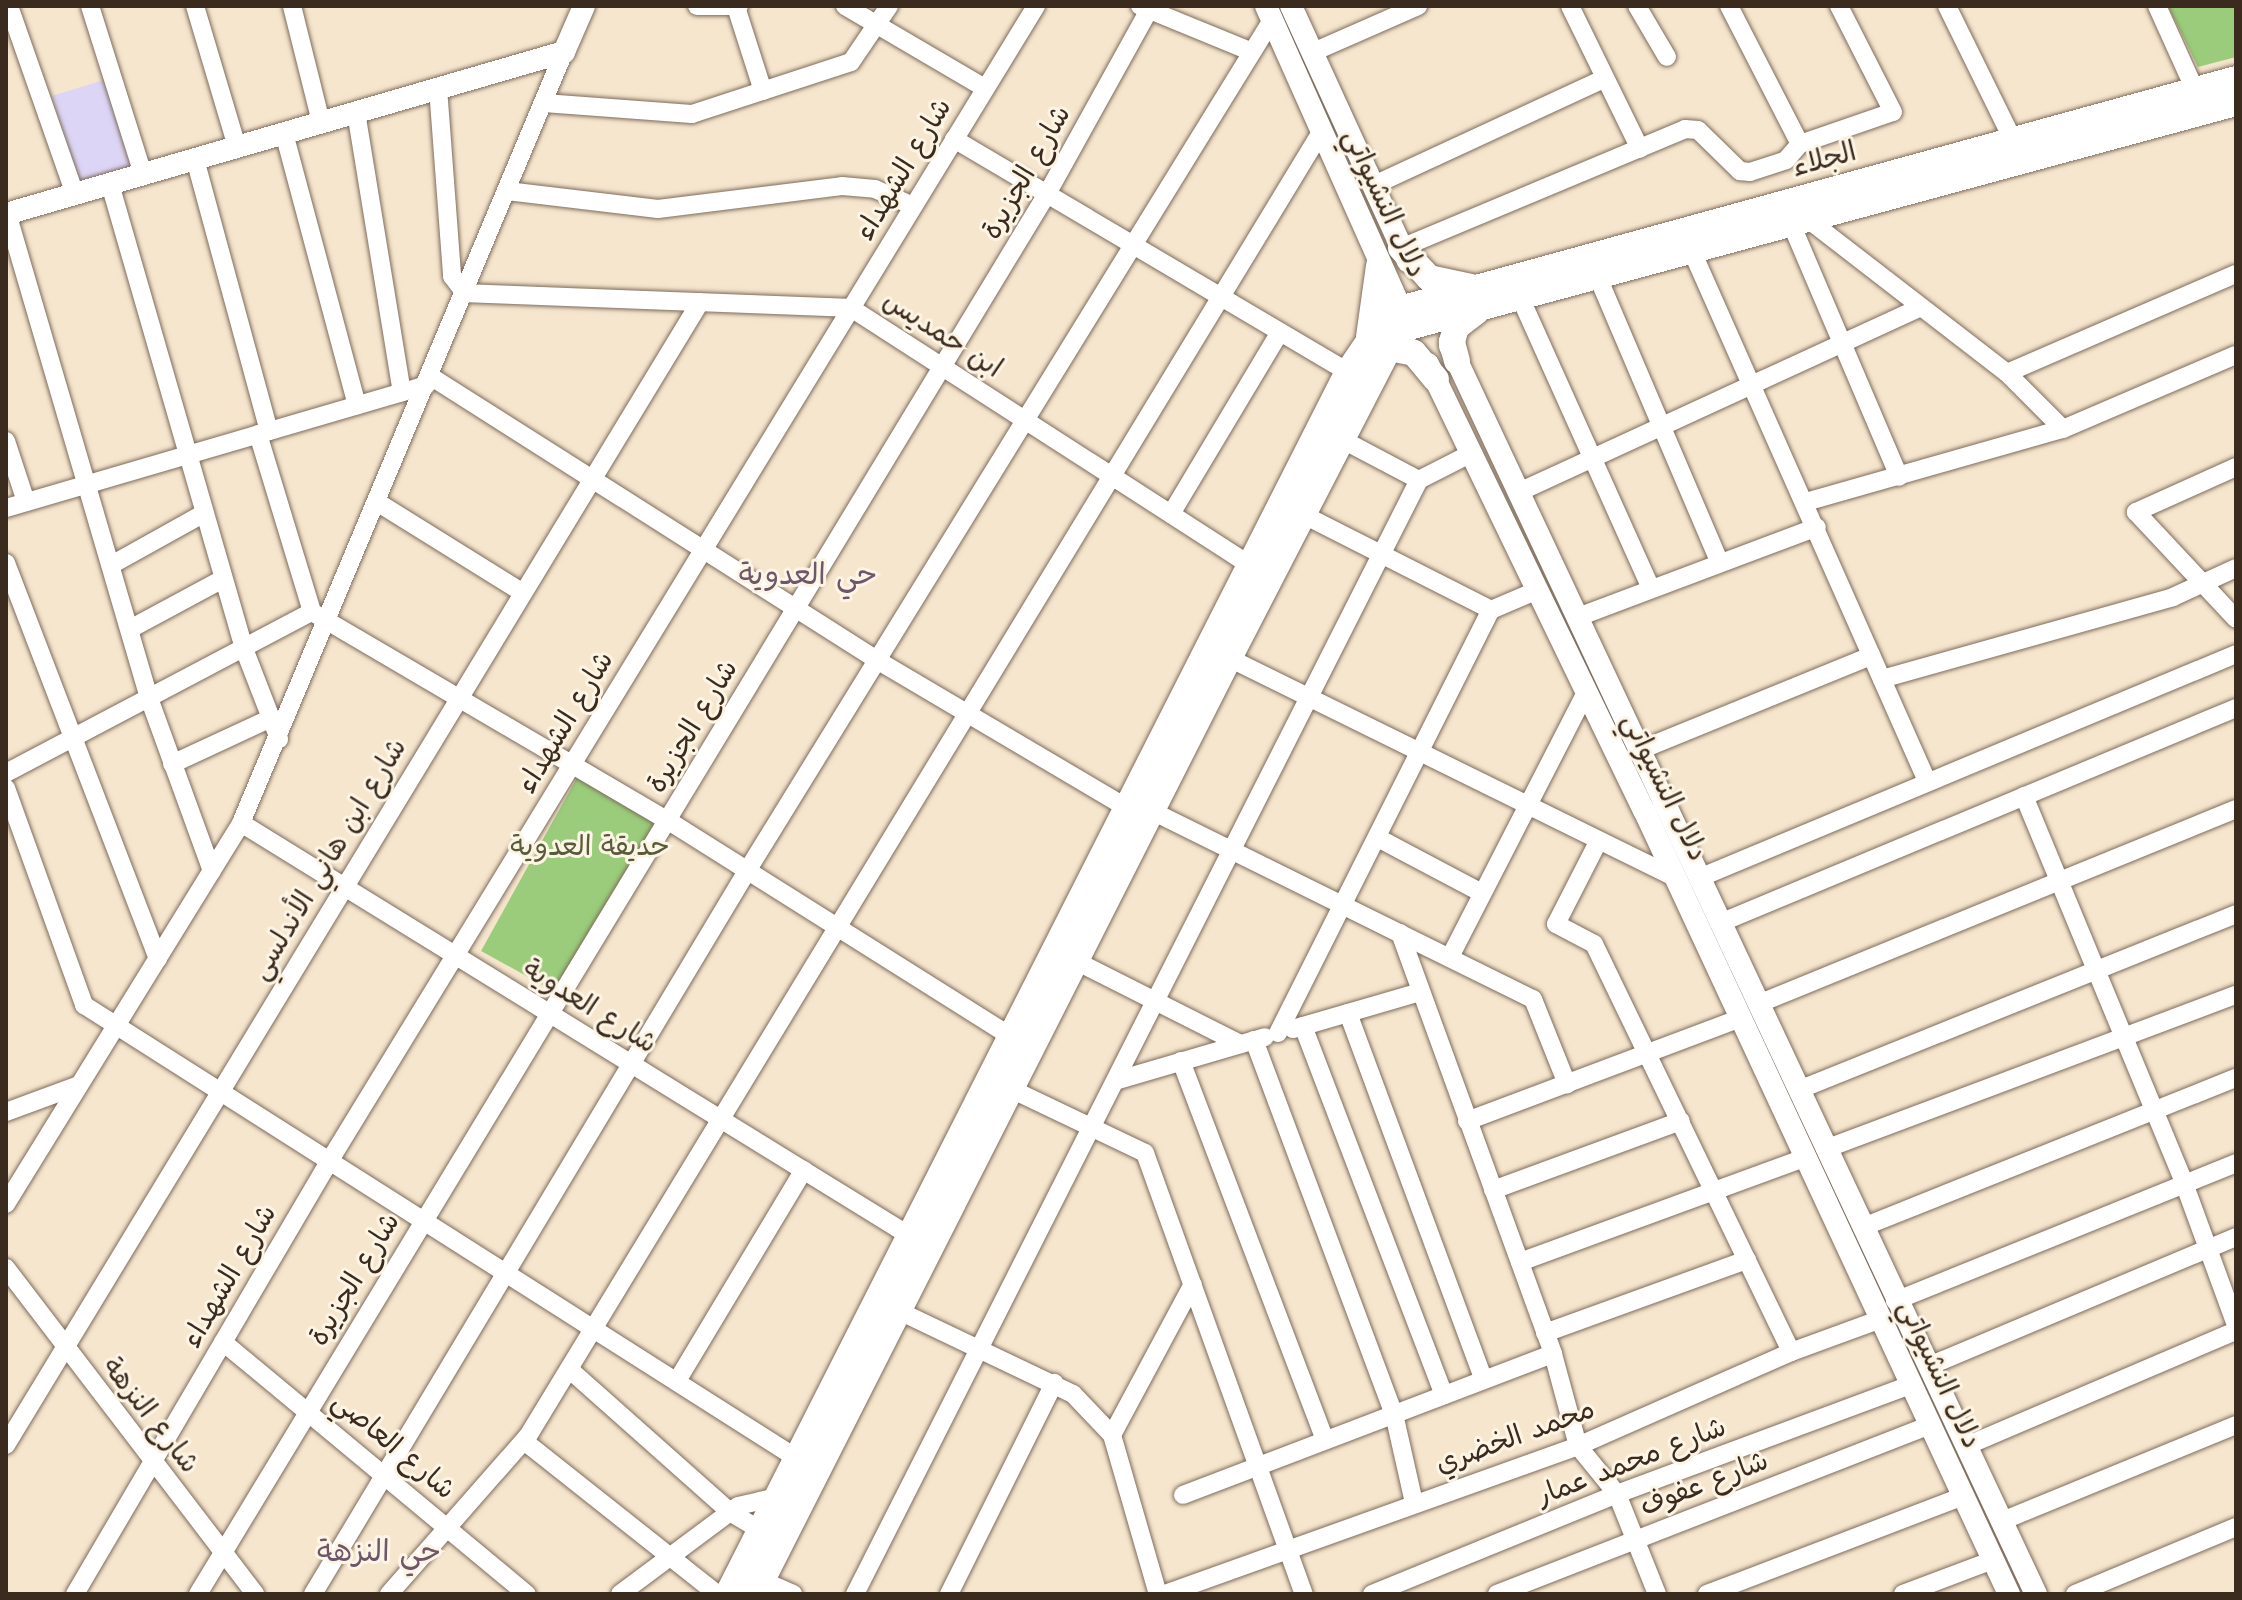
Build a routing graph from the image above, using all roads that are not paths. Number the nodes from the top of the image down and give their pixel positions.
1 (9, 6) edge
2 (90, 6) edge
3 (195, 6) edge
4 (292, 6) edge
5 (584, 6) edge
6 (697, 6) edge
7 (845, 6) edge
8 (889, 6) edge
9 (1036, 6) edge
10 (1291, 6) edge
11 (1418, 6) edge
12 (1637, 6) edge
13 (1729, 6) edge
14 (1839, 6) edge
15 (1947, 6) edge
16 (2157, 6) edge
17 (1147, 7) edge
18 (738, 8) edge
19 (1577, 8) edge
20 (1269, 13) edge
21 (877, 25) junction
22 (564, 52) junction
23 (1252, 52) junction
24 (1311, 53) junction
25 (1667, 57) dead end
26 (1604, 79) junction
27 (2236, 79) edge
28 (438, 88) junction
29 (985, 88) junction
30 (2195, 90) junction
31 (763, 91) junction
32 (544, 103) junction
33 (2236, 103) edge
34 (356, 112) junction
35 (321, 122) junction
36 (284, 133) junction
37 (1320, 134) junction
38 (954, 139) junction
39 (2013, 140) junction
40 (1800, 144) junction
41 (237, 147) junction
42 (1640, 149) junction
43 (195, 159) junction
44 (143, 174) junction
45 (110, 184) junction
46 (1372, 186) junction
47 (507, 191) junction
48 (75, 194) junction
49 (1047, 194) junction
50 (913, 206) junction
51 (7, 213) edge
52 (1797, 219) junction
53 (1132, 244) junction
54 (1401, 248) junction
55 (1691, 249) junction
56 (1379, 266) junction
57 (2236, 274) edge
58 (1597, 275) junction
59 (465, 293) junction
60 (1222, 297) junction
61 (1484, 297) junction
62 (1520, 297) junction
63 (700, 302) junction
64 (851, 308) junction
65 (1919, 308) junction
66 (1433, 311) junction
67 (1405, 318) junction
68 (1280, 332) junction
69 (1379, 342) junction
70 (1846, 344) junction
71 (2236, 355) edge
72 (1457, 361) junction
73 (942, 366) junction
74 (1348, 372) junction
75 (2007, 373) junction
76 (1436, 379) junction
77 (428, 381) junction
78 (1753, 388) junction
79 (402, 392) junction
80 (357, 405) junction
81 (1025, 420) junction
82 (1664, 428) junction
83 (2063, 429) junction
84 (264, 432) junction
85 (1343, 440) junction
86 (6, 441) edge
87 (1470, 454) junction
88 (185, 455) junction
89 (1592, 460) junction
90 (2236, 467) edge
91 (1110, 475) junction
92 (1899, 477) junction
93 (592, 480) junction
94 (1419, 480) junction
95 (88, 484) junction
96 (1519, 492) junction
97 (26, 502) junction
98 (377, 502) junction
99 (1806, 502) junction
100 (6, 508) edge
101 (203, 514) junction
102 (1171, 514) junction
103 (1304, 515) junction
104 (1817, 527) junction
105 (704, 548) junction
106 (1383, 551) junction
107 (6, 563) edge
108 (1720, 563) junction
109 (113, 564) junction
110 (1250, 565) junction
111 (2236, 568) edge
112 (223, 579) junction
113 (2203, 584) junction
114 (1651, 589) junction
115 (1538, 590) junction
116 (523, 593) junction
117 (797, 607) junction
118 (1491, 610) junction
119 (320, 614) junction
120 (1578, 617) junction
121 (2236, 619) edge
122 (130, 629) junction
123 (243, 646) junction
124 (2236, 654) edge
125 (1871, 656) junction
126 (1229, 658) junction
127 (877, 660) junction
128 (1882, 679) junction
129 (1586, 692) junction
130 (460, 696) junction
131 (149, 698) junction
132 (1308, 698) junction
133 (2236, 708) edge
134 (968, 712) junction
135 (271, 718) junction
136 (73, 738) junction
137 (279, 739) junction
138 (1638, 751) junction
139 (1419, 753) junction
140 (172, 764) junction
141 (571, 766) junction
142 (6, 773) edge
143 (1927, 781) junction
144 (6, 788) edge
145 (2024, 796) junction
146 (1526, 806) junction
147 (2236, 809) edge
148 (1139, 810) junction
149 (667, 820) junction
150 (241, 823) junction
151 (1378, 838) junction
152 (1598, 842) junction
153 (1233, 848) junction
154 (212, 871) junction
155 (747, 871) junction
156 (1675, 877) junction
157 (1699, 878) junction
158 (2057, 881) junction
159 (343, 886) junction
160 (1482, 893) junction
161 (1345, 904) junction
162 (2236, 914) edge
163 (1720, 923) junction
164 (838, 928) junction
165 (1400, 933) junction
166 (455, 955) junction
167 (1450, 957) junction
168 (158, 959) junction
169 (1076, 961) junction
170 (2096, 970) junction
171 (1420, 992) junction
172 (2236, 995) edge
173 (1157, 1001) junction
174 (1750, 1011) junction
175 (1348, 1013) junction
176 (550, 1014) junction
177 (117, 1025) junction
178 (1303, 1026) junction
179 (1278, 1033) junction
180 (1011, 1037) junction
181 (2123, 1037) junction
182 (1247, 1042) junction
183 (1648, 1054) junction
184 (1181, 1061) junction
185 (632, 1064) junction
186 (2236, 1078) edge
187 (1118, 1080) junction
188 (1567, 1084) junction
189 (79, 1085) junction
190 (1011, 1089) junction
191 (1801, 1089) junction
192 (221, 1091) junction
193 (2153, 1110) junction
194 (6, 1112) edge
195 (720, 1119) junction
196 (1467, 1121) junction
197 (1681, 1121) junction
198 (1093, 1129) junction
199 (1817, 1153) junction
200 (330, 1160) junction
201 (2236, 1163) edge
202 (804, 1170) junction
203 (2184, 1183) junction
204 (1493, 1190) junction
205 (1714, 1191) junction
206 (6, 1204) edge
207 (423, 1219) junction
208 (1863, 1227) junction
209 (910, 1236) junction
210 (2236, 1237) edge
211 (2208, 1248) junction
212 (1747, 1260) junction
213 (1520, 1262) junction
214 (6, 1268) edge
215 (508, 1274) junction
216 (1193, 1284) junction
217 (1892, 1310) junction
218 (899, 1311) junction
219 (593, 1328) junction
220 (2236, 1328) edge
221 (1545, 1333) junction
222 (223, 1342) junction
223 (65, 1349) junction
224 (981, 1349) junction
225 (1791, 1352) junction
226 (1553, 1354) junction
227 (1929, 1366) junction
228 (569, 1369) junction
229 (1484, 1380) junction
230 (677, 1381) junction
231 (1054, 1383) junction
232 (1912, 1384) junction
233 (1444, 1395) junction
234 (308, 1410) junction
235 (1394, 1414) junction
236 (1931, 1425) junction
237 (2236, 1425) edge
238 (1112, 1435) junction
239 (1325, 1440) junction
240 (524, 1441) junction
241 (6, 1445) edge
242 (1578, 1446) junction
243 (1966, 1446) junction
244 (795, 1457) junction
245 (152, 1462) junction
246 (1260, 1466) junction
247 (385, 1474) junction
248 (1617, 1494) junction
249 (1183, 1495) dead end
250 (1964, 1496) junction
251 (774, 1498) junction
252 (1414, 1503) junction
253 (730, 1512) junction
254 (2002, 1521) junction
255 (448, 1527) junction
256 (2236, 1527) edge
257 (758, 1529) junction
258 (1635, 1540) junction
259 (1287, 1551) junction
260 (222, 1552) junction
261 (668, 1558) junction
262 (1993, 1560) junction
263 (739, 1588) edge
264 (75, 1594) edge
265 (198, 1594) edge
266 (255, 1594) edge
267 (313, 1594) edge
268 (389, 1594) edge
269 (527, 1594) edge
270 (620, 1594) edge
271 (793, 1594) edge
272 (855, 1594) edge
273 (949, 1594) edge
274 (1158, 1594) edge
275 (1165, 1594) edge
276 (1304, 1594) edge
277 (1372, 1594) edge
278 (1497, 1594) edge
279 (1657, 1594) edge
280 (1707, 1594) edge
281 (1903, 1594) edge
282 (2009, 1594) edge
283 (2036, 1594) edge
284 (2075, 1594) edge

1 - 48 street
2 - 44 street
3 - 41 street
4 - 35 street
5 - 22 main road
6 - 18 street
7 - 21 street
8 - 21 street
9 - 29 street, شارع الشهداء
10 - 24 main road, دلال النشيواتي
11 - 24 street
12 - 25 street
13 - 40 street
14 - 40 street
15 - 39 street
16 - 30 street
17 - 23 street
17 - 49 street, شارع الجزيرة
18 - 31 street
19 - 26 street
20 - 23 street
20 - 37 main road, دلال النشيواتي
21 - 29 street
21 - 31 street
22 - 28 main road
22 - 32 street
23 - 53 street
24 - 46 main road, دلال النشيواتي
26 - 42 street
26 - 46 street
27 - 30 highway, الجلاء
28 - 34 main road
28 - 59 street
29 - 38 street, شارع الشهداء
30 - 39 highway, الجلاء
31 - 32 street
32 - 47 street
33 - 52 highway, الجلاء
34 - 35 main road
34 - 79 street
35 - 36 main road
36 - 41 main road
36 - 80 street
37 - 56 main road, دلال النشيواتي
37 - 60 street
38 - 49 street
38 - 50 street, شارع الشهداء
39 - 61 highway, الجلاء
40 - 42 street
41 - 43 main road
42 - 54 street
43 - 44 main road
43 - 84 street
44 - 45 main road
45 - 48 main road
45 - 88 street
46 - 54 main road, دلال النشيواتي
47 - 50 street
47 - 59 street
48 - 51 main road
49 - 53 street
49 - 73 street, شارع الجزيرة
50 - 64 street, شارع الشهداء
51 - 95 street
52 - 55 highway, الجلاء
52 - 65 street
52 - 70 street
53 - 60 street
53 - 81 street
54 - 61 highway
54 - 66 main road, دلال النشيواتي
55 - 58 highway, الجلاء
55 - 78 street
56 - 67 main road, دلال النشيواتي
56 - 69 highway
57 - 75 street
58 - 62 highway, الجلاء
58 - 82 street
59 - 63 street, ابن حمديس
59 - 77 street
60 - 68 street
60 - 91 street
61 - 62 highway, الجلاء
61 - 66 highway, الجلاء
61 - 72 highway
62 - 89 street
63 - 64 street, ابن حمديس
63 - 93 street, شارع ابن هاني الأندلسي
64 - 73 street, ابن حمديس
64 - 105 street, شارع الشهداء
65 - 70 street
65 - 75 street
66 - 67 highway, الجلاء
66 - 72 main road, دلال النشيواتي
67 - 69 highway
67 - 76 main road, دلال النشيواتي
68 - 74 street
68 - 102 street
69 - 74 highway
69 - 76 highway
69 - 85 highway
70 - 78 street
70 - 92 street
71 - 83 street
72 - 96 main road, دلال النشيواتي
73 - 81 street, ابن حمديس
73 - 117 street, شارع الجزيرة
74 - 110 highway
75 - 83 street
76 - 87 main road, دلال النشيواتي
77 - 79 street
77 - 93 street
77 - 98 street
78 - 82 street
78 - 99 street
79 - 80 street
80 - 84 street
81 - 91 street, ابن حمديس
81 - 127 street
82 - 89 street
82 - 108 street
83 - 92 street
84 - 88 street
84 - 119 street
85 - 94 street
85 - 103 highway
86 - 97 street
87 - 94 street
87 - 115 main road, دلال النشيواتي
88 - 95 street
88 - 101 street
89 - 96 street
89 - 114 street
90 - 113 street
91 - 102 street, ابن حمديس
91 - 134 street
92 - 99 street
93 - 105 street
93 - 116 street, شارع ابن هاني الأندلسي
94 - 106 street
95 - 97 street
95 - 109 street
96 - 120 main road, دلال النشيواتي
97 - 100 street
98 - 116 street
98 - 119 street
99 - 104 street
101 - 109 street
101 - 112 street
102 - 110 street, ابن حمديس
103 - 106 street
103 - 126 highway
104 - 108 street
104 - 125 street
105 - 117 street
105 - 141 street, شارع الشهداء
106 - 118 street
106 - 132 street
107 - 136 street
108 - 114 street
109 - 122 street
110 - 148 highway
111 - 113 street
112 - 122 street
112 - 123 street
113 - 121 street
113 - 128 street
114 - 120 street
115 - 118 street
115 - 129 main road, دلال النشيواتي
116 - 130 street, شارع ابن هاني الأندلسي
117 - 127 street
117 - 149 street, شارع الجزيرة
118 - 139 street
119 - 123 street
119 - 130 street
119 - 137 street
120 - 138 main road, دلال النشيواتي
122 - 131 street
123 - 131 street
123 - 135 street
124 - 143 street
125 - 128 street
125 - 138 street
126 - 132 street
126 - 148 highway
127 - 134 street
127 - 155 street
128 - 143 street
129 - 146 street
129 - 156 main road, دلال النشيواتي
130 - 141 street
130 - 159 street, شارع ابن هاني الأندلسي
131 - 136 street
131 - 140 street
132 - 139 street
132 - 153 street
133 - 145 street
134 - 148 street
134 - 164 street
135 - 137 street
135 - 140 street
136 - 142 street
136 - 168 street
137 - 150 street
138 - 157 main road, دلال النشيواتي
139 - 146 street
139 - 151 street
140 - 154 street
141 - 149 street
141 - 166 street, شارع الشهداء
143 - 157 street
144 - 177 street
145 - 158 street
145 - 163 street
146 - 152 street
146 - 160 street
147 - 158 street
148 - 153 street
148 - 169 highway
148 - 180 highway
149 - 155 street
149 - 176 street, شارع الجزيرة
150 - 154 street
150 - 159 street, شارع العدوية
151 - 160 street
151 - 161 street
152 - 156 street
152 - 183 street
153 - 161 street
153 - 173 street
154 - 168 street
155 - 164 street
155 - 185 street
156 - 174 main road, دلال النشيواتي
157 - 163 main road, دلال النشيواتي
158 - 170 street
158 - 174 street
159 - 166 street, شارع العدوية
159 - 192 street, شارع ابن هاني الأندلسي
160 - 167 street
161 - 165 street
161 - 179 street
162 - 170 street
163 - 174 main road, دلال النشيواتي
164 - 180 street
164 - 195 street
165 - 167 street
165 - 171 street
166 - 176 street, شارع العدوية
166 - 200 street, شارع الشهداء
167 - 188 street
168 - 177 street
169 - 173 street
169 - 190 highway
170 - 181 street
170 - 191 street
171 - 175 street
171 - 196 street
172 - 181 street
173 - 182 street
173 - 187 street
174 - 183 street
174 - 191 main road, دلال النشيواتي
174 - 199 main road, دلال النشيواتي
175 - 178 street
175 - 229 street
176 - 185 street, شارع العدوية
176 - 207 street, شارع الجزيرة
177 - 189 street
177 - 192 street
178 - 179 street
178 - 233 street
179 - 182 street
180 - 209 highway
181 - 193 street
181 - 199 street
182 - 184 street
182 - 235 street
183 - 188 street
183 - 197 street
184 - 187 street
184 - 239 street
185 - 195 street, شارع العدوية
185 - 215 street
186 - 193 street
187 - 198 street
188 - 196 street
189 - 194 street
189 - 206 street
190 - 198 street
190 - 218 highway
191 - 199 main road, دلال النشيواتي
192 - 200 street
192 - 223 street, شارع ابن هاني الأندلسي
193 - 203 street
193 - 208 street
195 - 202 street, شارع العدوية
195 - 219 street
196 - 204 street
197 - 204 street
197 - 205 street
198 - 216 street
198 - 224 street
199 - 205 street
199 - 208 main road, دلال النشيواتي
199 - 217 main road, دلال النشيواتي
200 - 207 street
200 - 222 street, شارع الشهداء
201 - 203 street, محمد الخضري
202 - 209 street, شارع العدوية
202 - 230 street
203 - 211 street
203 - 217 street, محمد الخضري
204 - 213 street
205 - 212 street
205 - 213 street
207 - 215 street
207 - 234 street, شارع الجزيرة
208 - 217 main road, دلال النشيواتي
209 - 244 highway
210 - 211 street
211 - 220 street
211 - 227 street
212 - 221 street
212 - 225 street
213 - 221 street
214 - 223 street, شارع النزهة
215 - 219 street
215 - 247 street
216 - 238 street
216 - 246 street
217 - 225 street, محمد الخضري
217 - 227 main road, دلال النشيواتي
217 - 232 main road, دلال النشيواتي
218 - 224 street
218 - 263 highway
219 - 228 street
219 - 230 street
220 - 243 street
221 - 226 street
222 - 234 street, شارع العاصي
222 - 245 street, شارع الشهداء
223 - 241 street, شارع ابن هاني الأندلسي
223 - 245 street, شارع النزهة
224 - 231 street
224 - 272 street
225 - 242 street, محمد الخضري
226 - 229 street
226 - 242 street
227 - 243 main road, دلال النشيواتي
228 - 240 street
228 - 253 street
229 - 233 street
230 - 244 street
231 - 238 street
231 - 273 street
232 - 236 main road, دلال النشيواتي
232 - 248 street, شارع محمد عمار
233 - 235 street
234 - 247 street, شارع العاصي
234 - 260 street, شارع الجزيرة
235 - 239 street
235 - 252 street
236 - 250 main road, دلال النشيواتي
236 - 258 street, شارع عفوف
237 - 254 street
238 - 274 street
239 - 246 street
240 - 255 street
240 - 261 street
242 - 248 street
242 - 252 street, محمد الخضري
243 - 254 main road, دلال النشيواتي
244 - 251 highway
245 - 260 street, شارع النزهة
245 - 264 street, شارع الشهداء
246 - 249 street
246 - 259 street
247 - 255 street, شارع العاصي
247 - 267 street
248 - 258 street
248 - 277 street, شارع محمد عمار
250 - 262 main road, دلال النشيواتي
250 - 280 street
251 - 253 street
251 - 257 highway
252 - 259 street, محمد الخضري
253 - 257 street
253 - 261 street
254 - 283 main road, دلال النشيواتي
255 - 268 street
255 - 269 street, شارع العاصي
256 - 284 street
257 - 263 highway
258 - 278 street, شارع عفوف
258 - 279 street
259 - 275 street, محمد الخضري
259 - 276 street
260 - 265 street, شارع الجزيرة
260 - 266 street, شارع النزهة
261 - 263 street
261 - 270 street
262 - 281 street
262 - 282 main road, دلال النشيواتي
263 - 271 street

